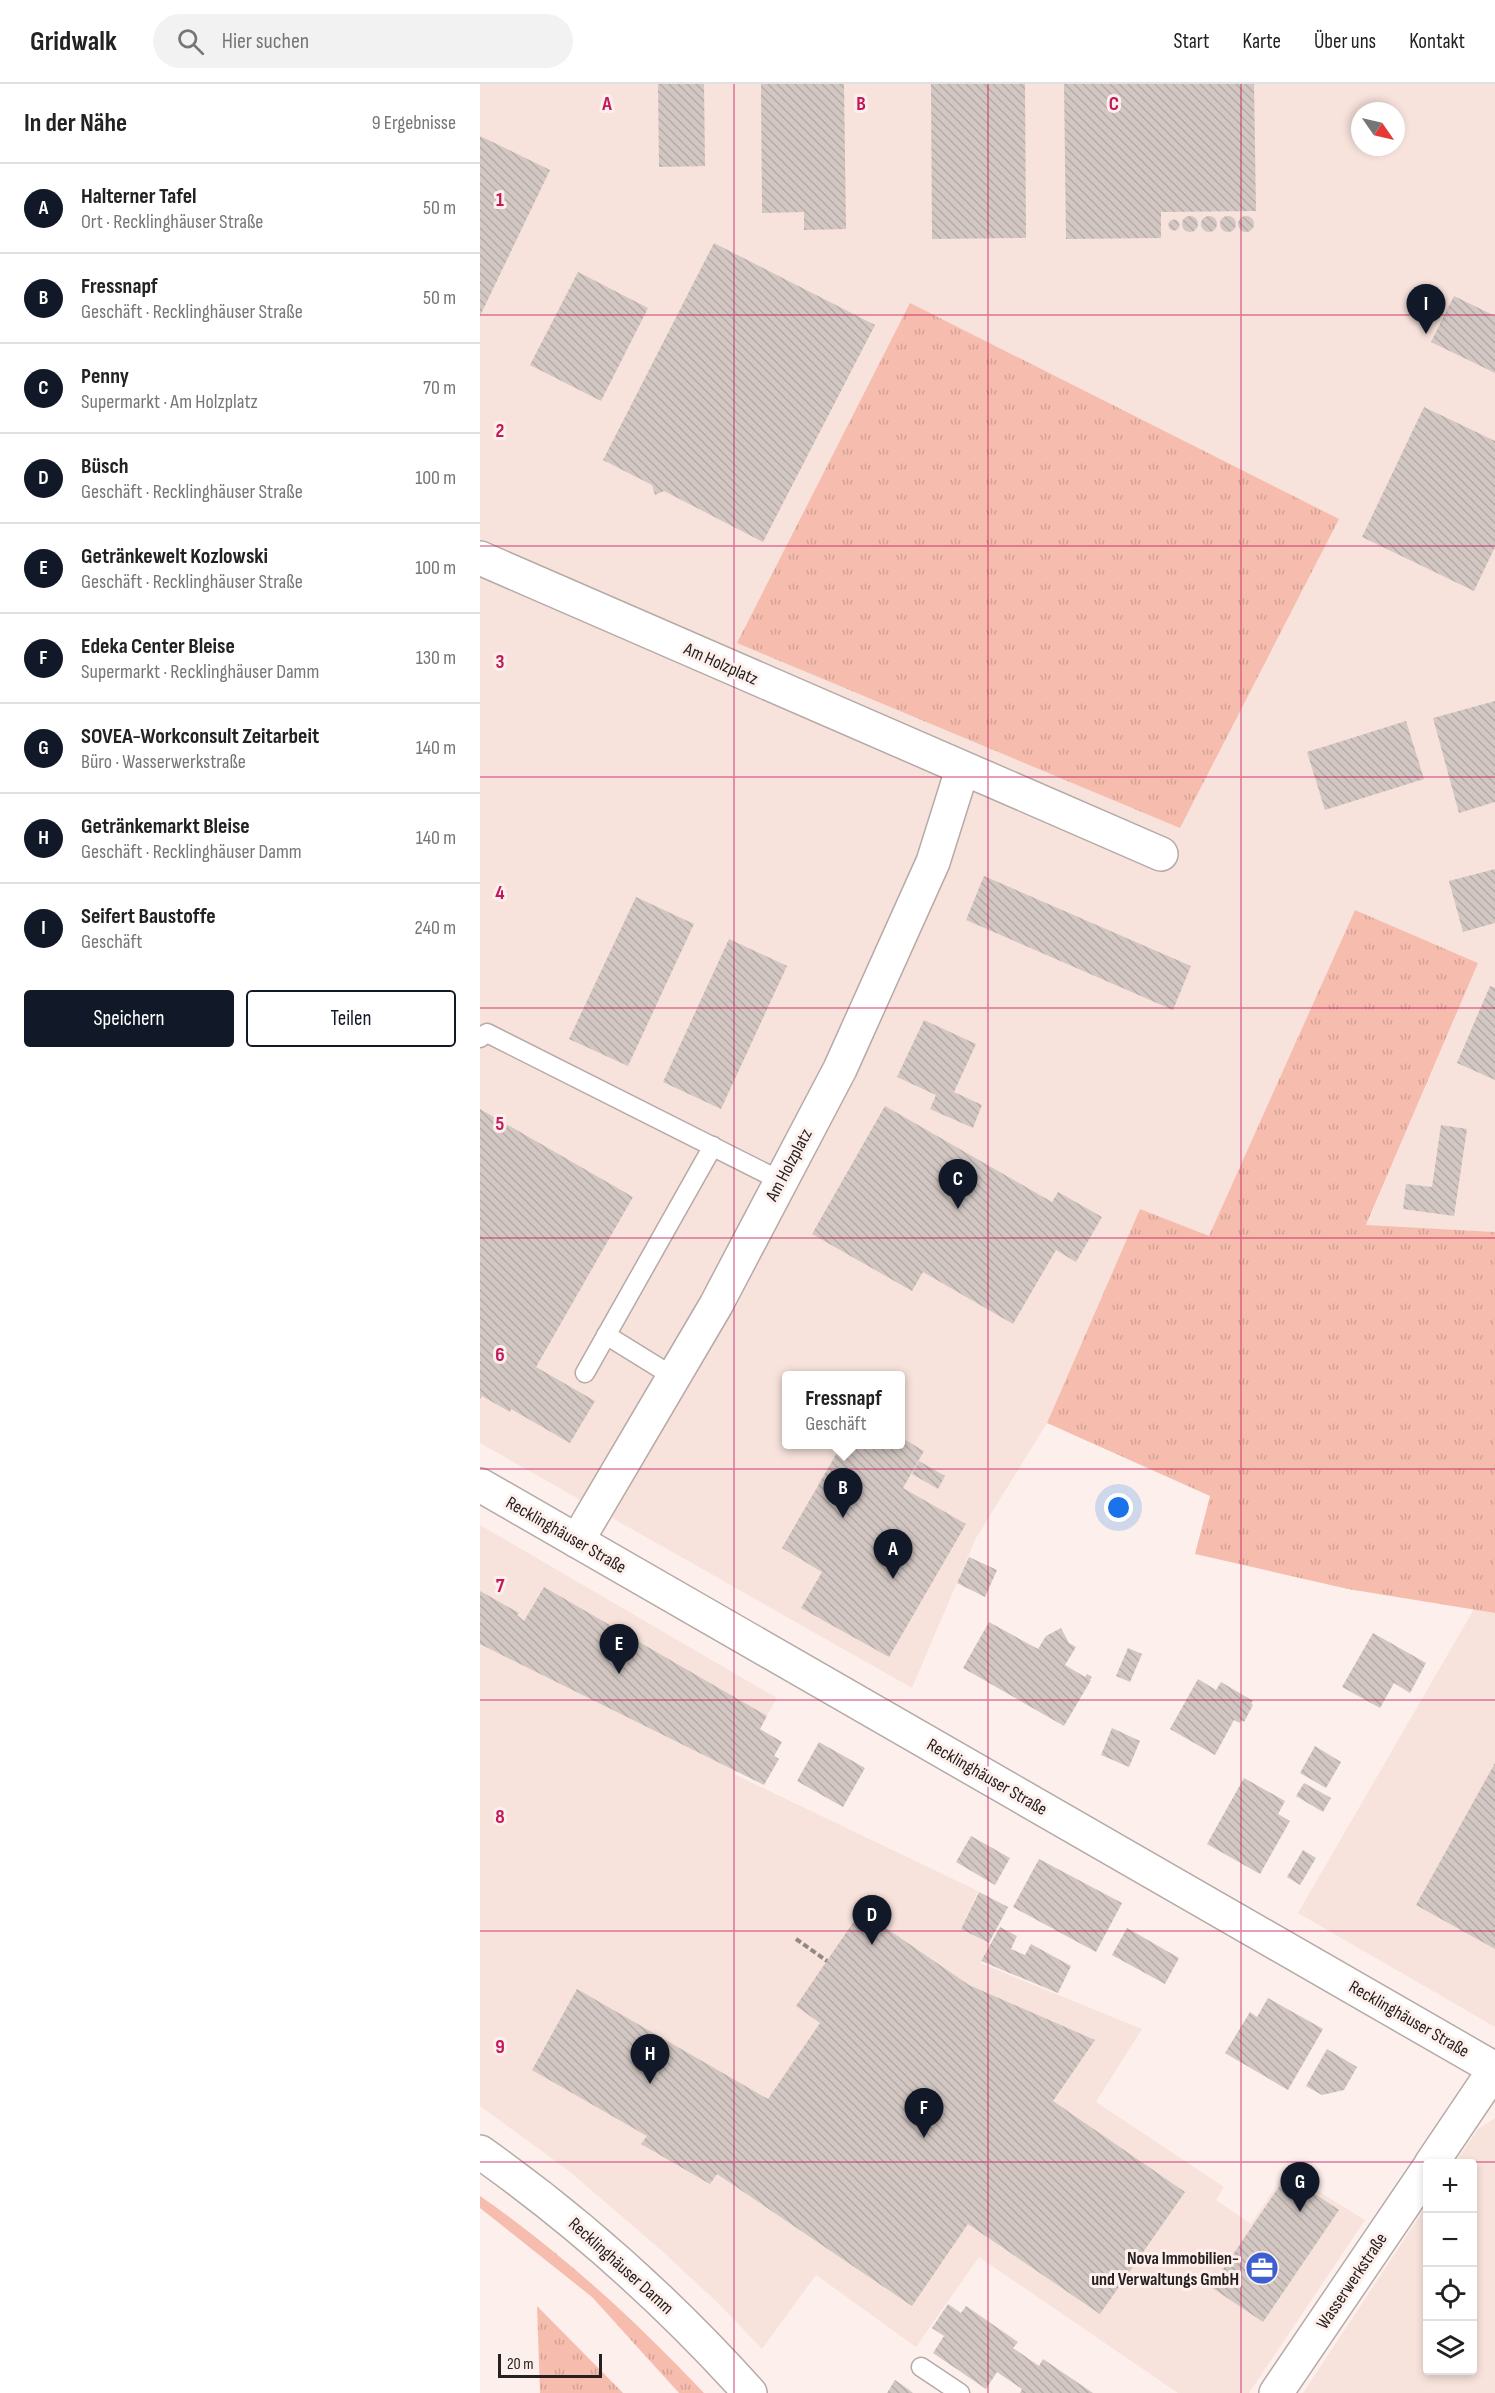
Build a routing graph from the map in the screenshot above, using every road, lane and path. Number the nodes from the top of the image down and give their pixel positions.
1 (480, 558) edge
2 (962, 770) junction
3 (1161, 854) dead end
4 (480, 1038) edge
5 (713, 1146) junction
6 (781, 1181) junction
7 (606, 1335) junction
8 (585, 1373) dead end
9 (674, 1377) junction
10 (480, 1485) edge
11 (577, 1541) junction
12 (796, 1939) dead end
13 (827, 1961) dead end
14 (1495, 2069) edge
15 (480, 2152) edge
16 (1434, 2159) edge
17 (1423, 2176) edge
18 (921, 2367) dead end
19 (750, 2393) edge
20 (960, 2393) edge
21 (1276, 2393) edge

1 - 2 street, Am Holzplatz
2 - 3 street, Am Holzplatz
2 - 6 street, Am Holzplatz
4 - 5 lane
5 - 6 lane
5 - 7 lane
6 - 9 street, Am Holzplatz
7 - 8 lane
7 - 9 lane
9 - 11 street, Am Holzplatz
10 - 11 street, Recklinghäuser Straße
11 - 14 street, Recklinghäuser Straße
12 - 13 path
14 - 16 street
15 - 19 street, Recklinghäuser Damm
17 - 21 street, Wasserwerkstraße
18 - 20 lane

